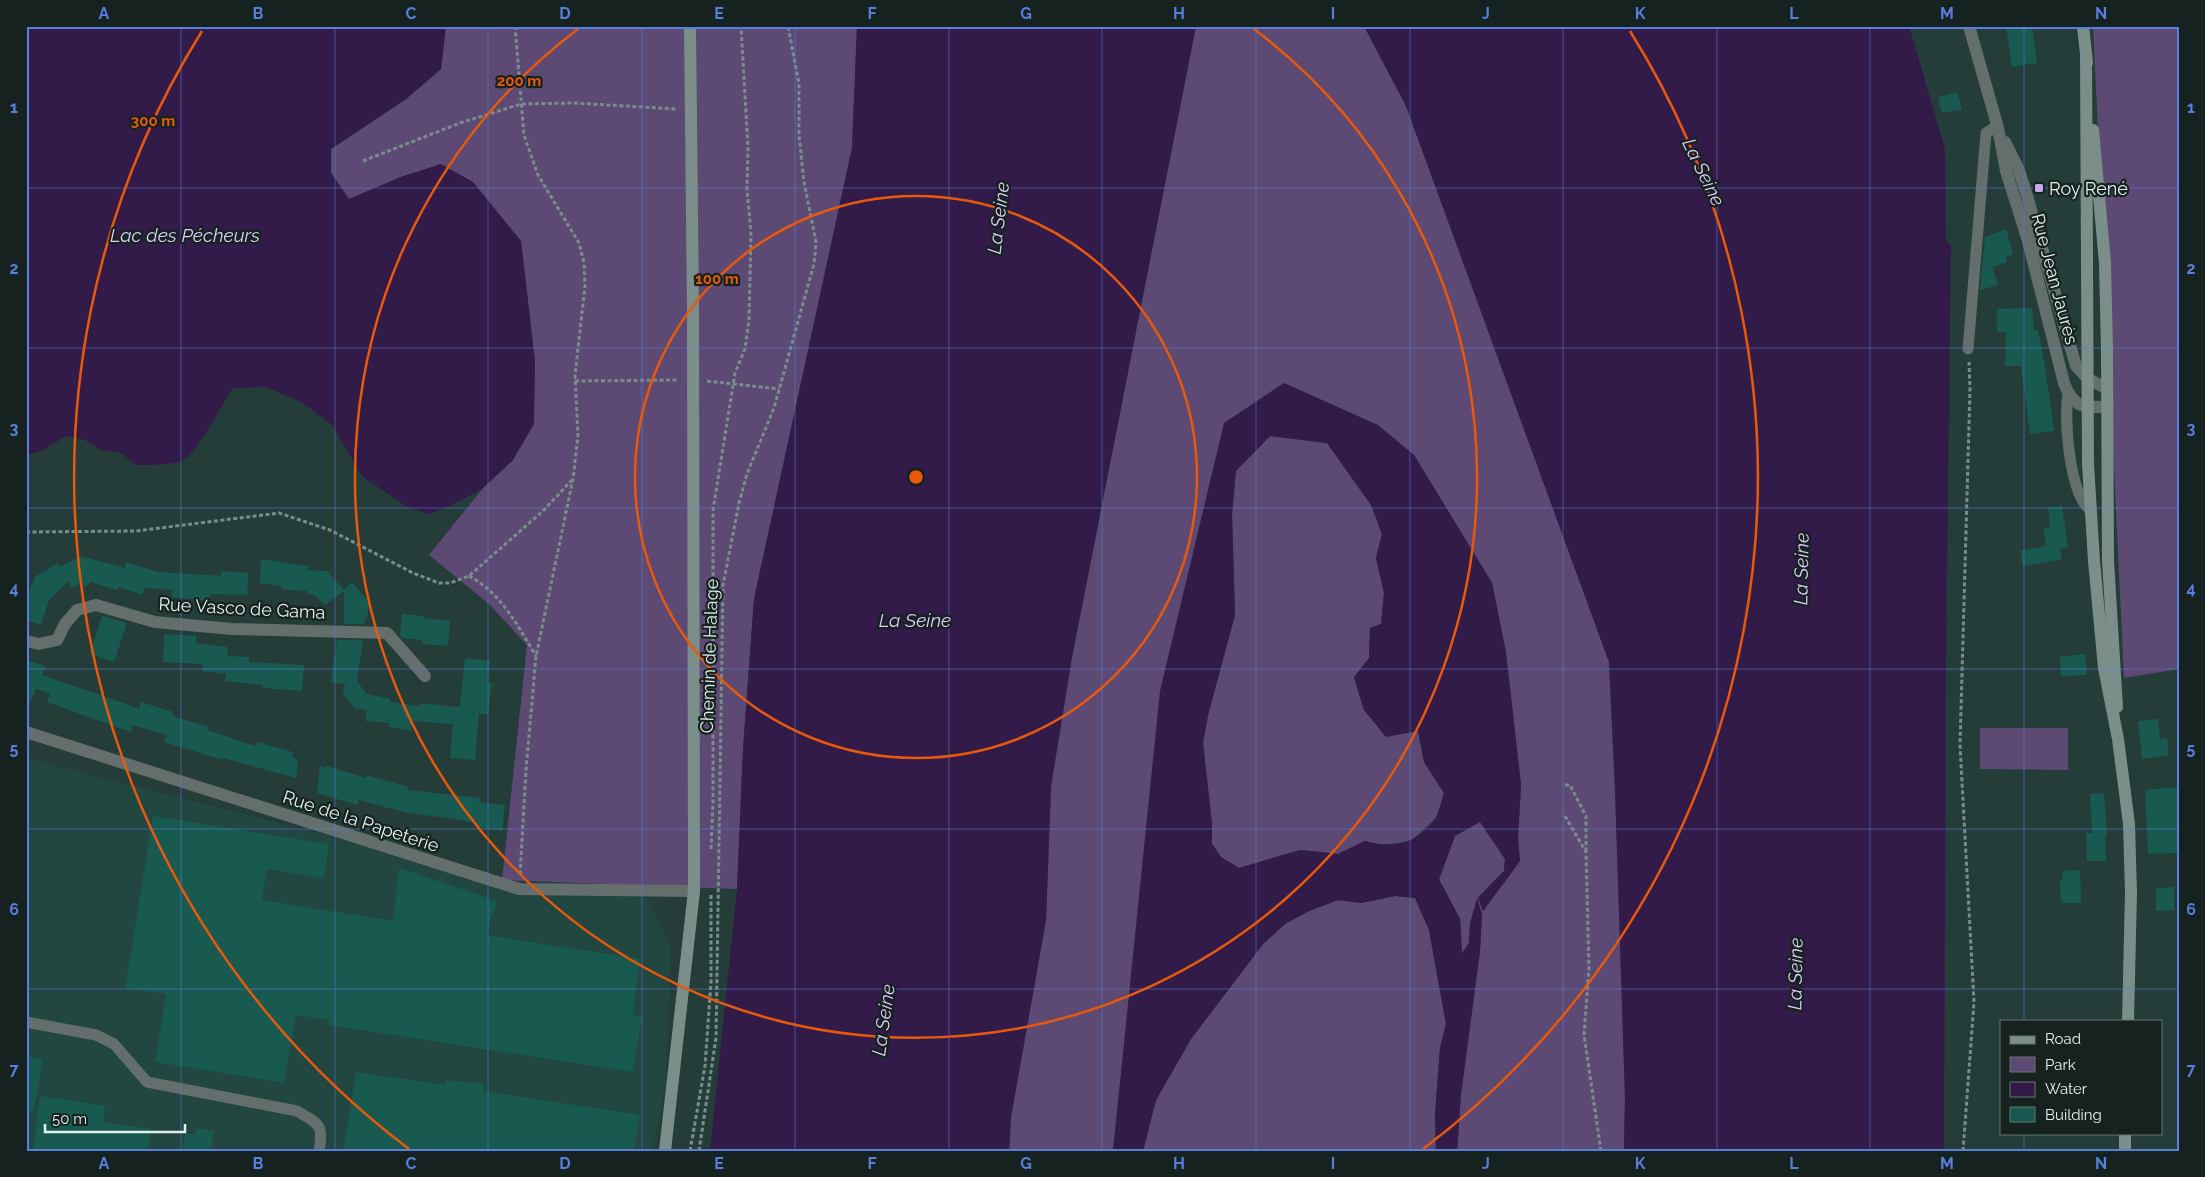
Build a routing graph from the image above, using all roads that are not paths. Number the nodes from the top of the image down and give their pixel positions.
1 (690, 26) edge
2 (1969, 26) edge
3 (2083, 26) edge
4 (2086, 55) junction
5 (1998, 127) junction
6 (2087, 334) junction
7 (2070, 347) junction
8 (1968, 349) road end
9 (2055, 351) junction
10 (2076, 366) junction
11 (2062, 375) junction
12 (2087, 378) junction
13 (2108, 389) junction
14 (2068, 393) junction
15 (2087, 407) junction
16 (2108, 407) junction
17 (2090, 510) junction
18 (26, 641) edge
19 (425, 676) dead end
20 (26, 732) edge
21 (2118, 739) junction
22 (694, 891) junction
23 (2128, 1020) edge
24 (26, 1022) edge
25 (2125, 1134) edge
26 (2125, 1149) edge
27 (319, 1151) edge
28 (665, 1151) edge

1 - 22 main road
2 - 5 street, Rue Jean Jaurès
3 - 4 main road
4 - 6 main road
4 - 13 main road
5 - 7 street, Rue Jean Jaurès
5 - 8 lane
5 - 9 street, Rue Jean Jaurès
6 - 7 street
6 - 12 main road
7 - 9 street
7 - 10 street, Rue Jean Jaurès
9 - 11 street, Rue Jean Jaurès
10 - 11 street
10 - 12 street, Rue Jean Jaurès
11 - 14 street, Rue Jean Jaurès
12 - 13 street, Rue Jean Jaurès
12 - 15 main road
13 - 16 main road
14 - 15 street
14 - 17 lane
15 - 16 street
15 - 17 main road
16 - 21 main road
17 - 21 main road
18 - 19 street, Rue Vasco de Gama
20 - 22 street, Rue de la Papeterie
21 - 23 main road
22 - 28 main road
24 - 27 lane
25 - 26 main road

